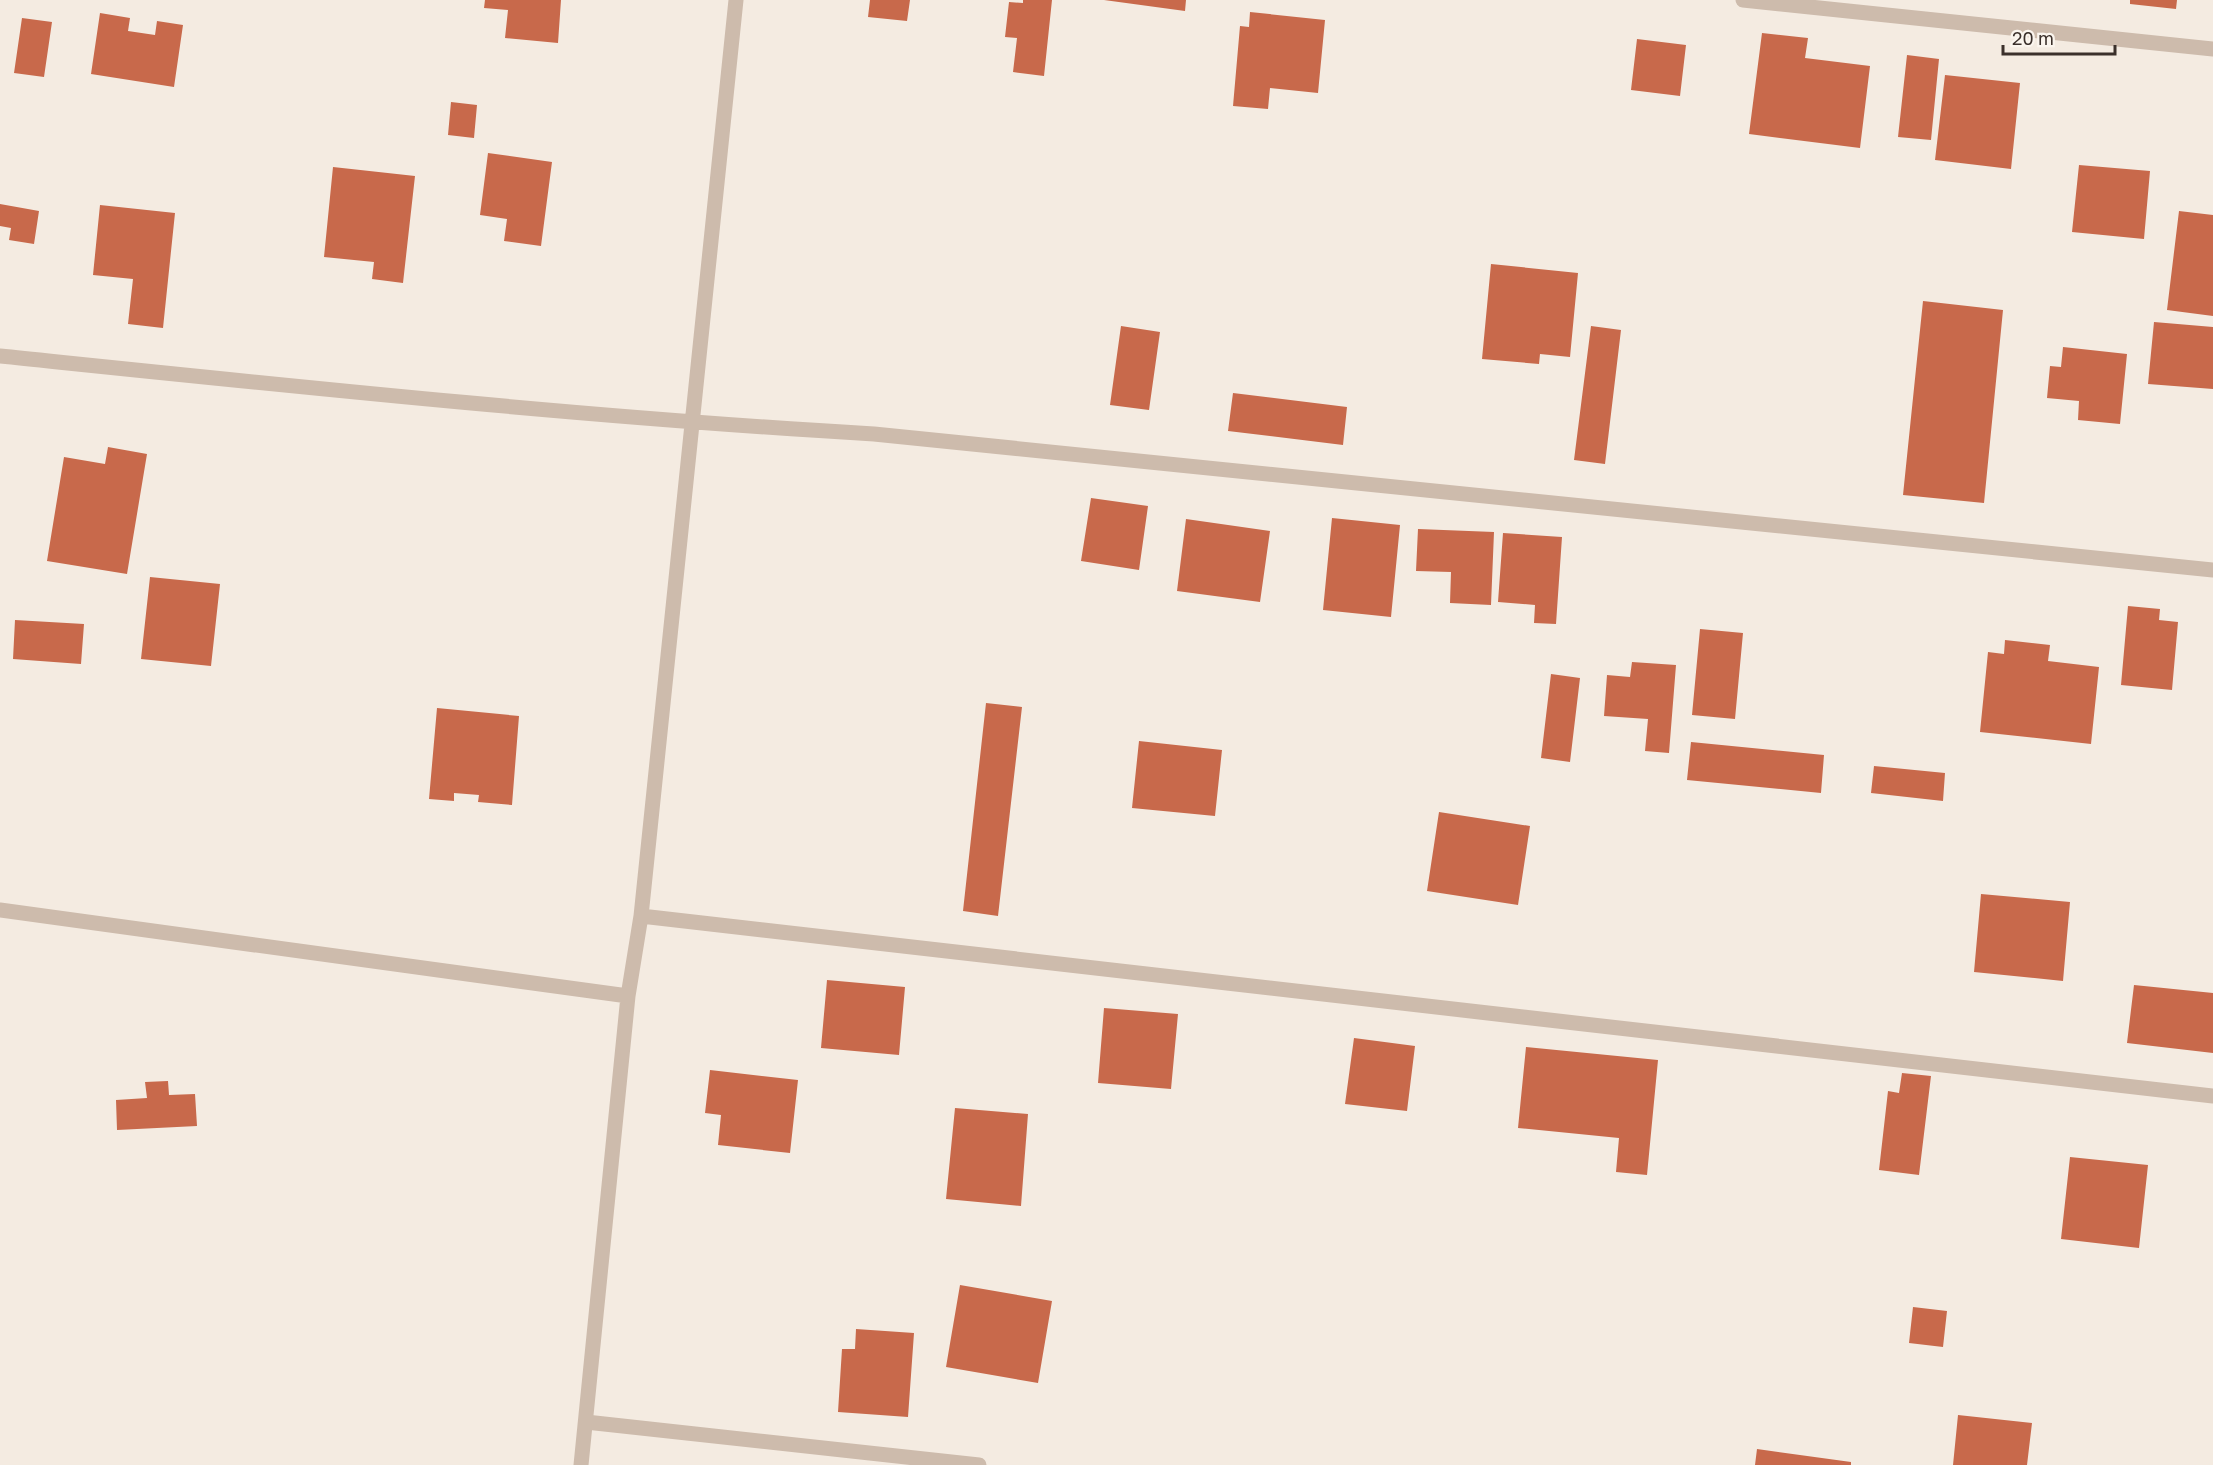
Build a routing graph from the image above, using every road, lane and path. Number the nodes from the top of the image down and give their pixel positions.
1 (736, 0) edge
2 (1743, 0) edge
3 (2213, 49) edge
4 (0, 356) edge
5 (692, 423) junction
6 (2213, 570) edge
7 (0, 910) edge
8 (641, 916) junction
9 (628, 996) junction
10 (2213, 1096) edge
11 (586, 1422) junction
12 (581, 1465) edge
13 (979, 1465) edge

1 - 5 street
2 - 3 street
4 - 5 street
5 - 6 street
5 - 8 street
7 - 9 street
8 - 9 street
8 - 10 street
9 - 11 street
11 - 12 street
11 - 13 street

